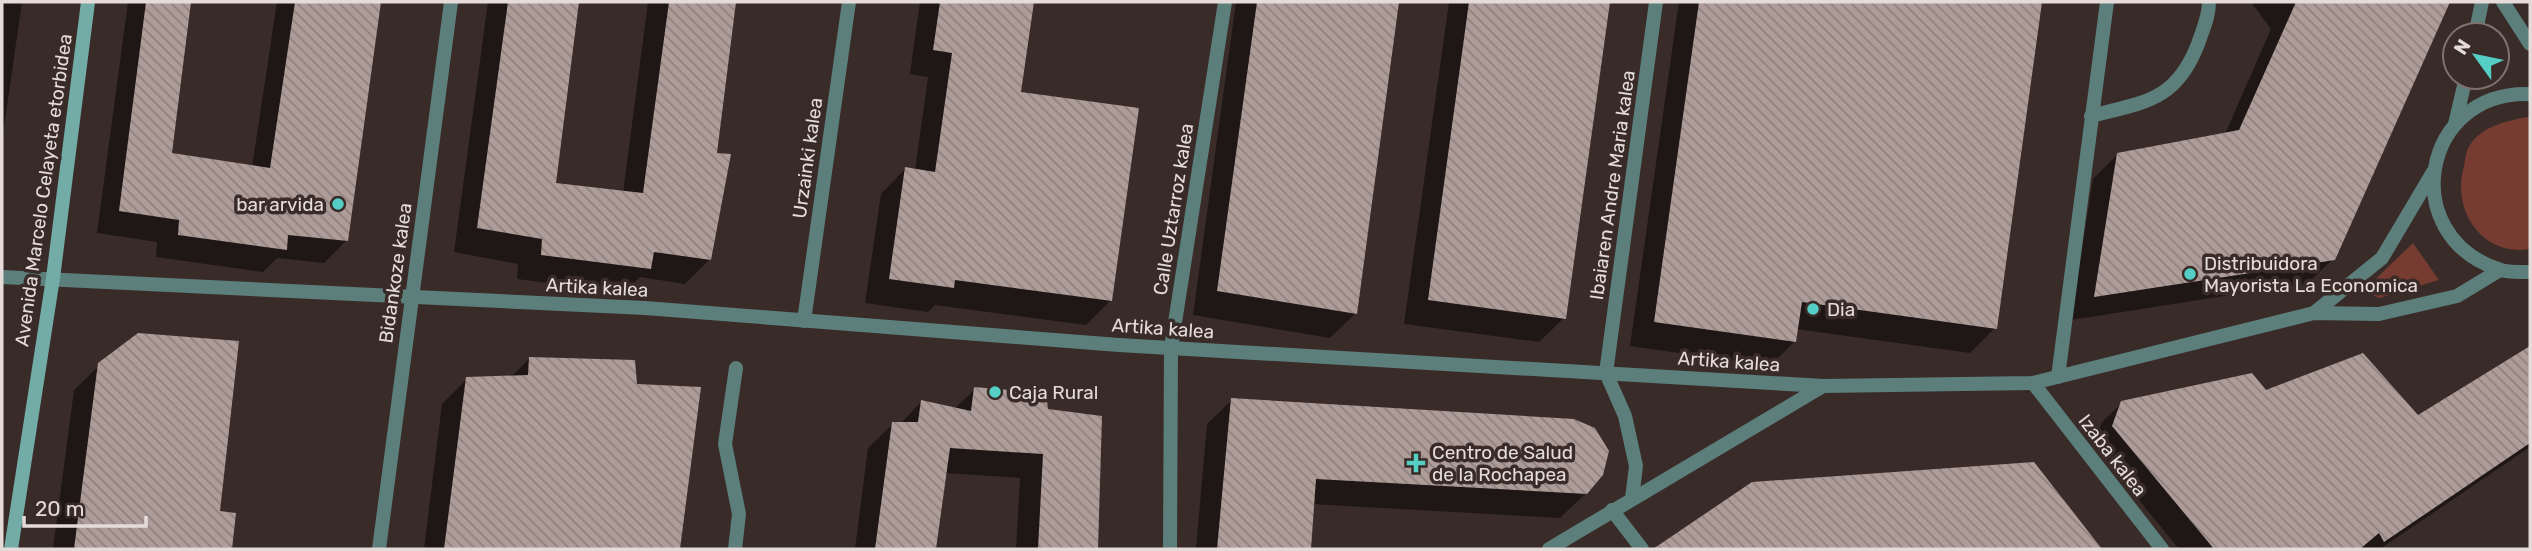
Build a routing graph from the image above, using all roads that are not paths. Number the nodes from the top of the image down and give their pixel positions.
1 (88, 2) edge
2 (451, 2) edge
3 (849, 2) edge
4 (1225, 2) edge
5 (1656, 2) edge
6 (2107, 2) edge
7 (2209, 2) edge
8 (2482, 2) edge
9 (2502, 2) edge
10 (2478, 21) edge
11 (2530, 44) edge
12 (2463, 91) edge
13 (2530, 94) edge
14 (2091, 116) junction
15 (2455, 124) junction
16 (2433, 172) junction
17 (2500, 270) junction
18 (2530, 272) edge
19 (2, 277) edge
20 (53, 278) junction
21 (411, 296) junction
22 (2314, 313) junction
23 (804, 321) junction
24 (1171, 348) junction
25 (736, 368) dead end
26 (1606, 373) junction
27 (2059, 377) junction
28 (2033, 383) junction
29 (1823, 386) junction
30 (1632, 499) junction
31 (1612, 510) junction
32 (11, 549) edge
33 (379, 549) edge
34 (735, 549) edge
35 (1170, 549) edge
36 (1549, 549) edge
37 (1642, 549) edge
38 (2162, 549) edge

1 - 20 main road, Avenida Marcelo Celayeta etorbidea
2 - 21 street, Bidankoze kalea
3 - 23 street, Urzainki kalea
4 - 24 street, Calle Uztarroz kalea
5 - 26 street, Ibaiaren Andre Maria kalea
6 - 14 street
7 - 14 street
8 - 10 street
9 - 11 street
12 - 15 street
13 - 15 street
14 - 27 street
15 - 16 street
16 - 17 street
16 - 22 street, Artika kalea
17 - 18 street
17 - 22 street, Artika kalea
19 - 20 street, Artika kalea
20 - 21 street, Artika kalea
20 - 32 main road, Avenida Marcelo Celayeta etorbidea
21 - 23 street, Artika kalea
21 - 33 street, Bidankoze kalea
22 - 27 street, Artika kalea
23 - 24 street, Artika kalea
24 - 26 street, Artika kalea
24 - 35 street, Calle Uztarroz kalea
25 - 34 street
26 - 29 street, Artika kalea
26 - 30 street
27 - 28 street, Artika kalea
28 - 29 street, Artika kalea
28 - 38 street, Izaba kalea
29 - 30 street
30 - 31 street
31 - 36 street
31 - 37 street

